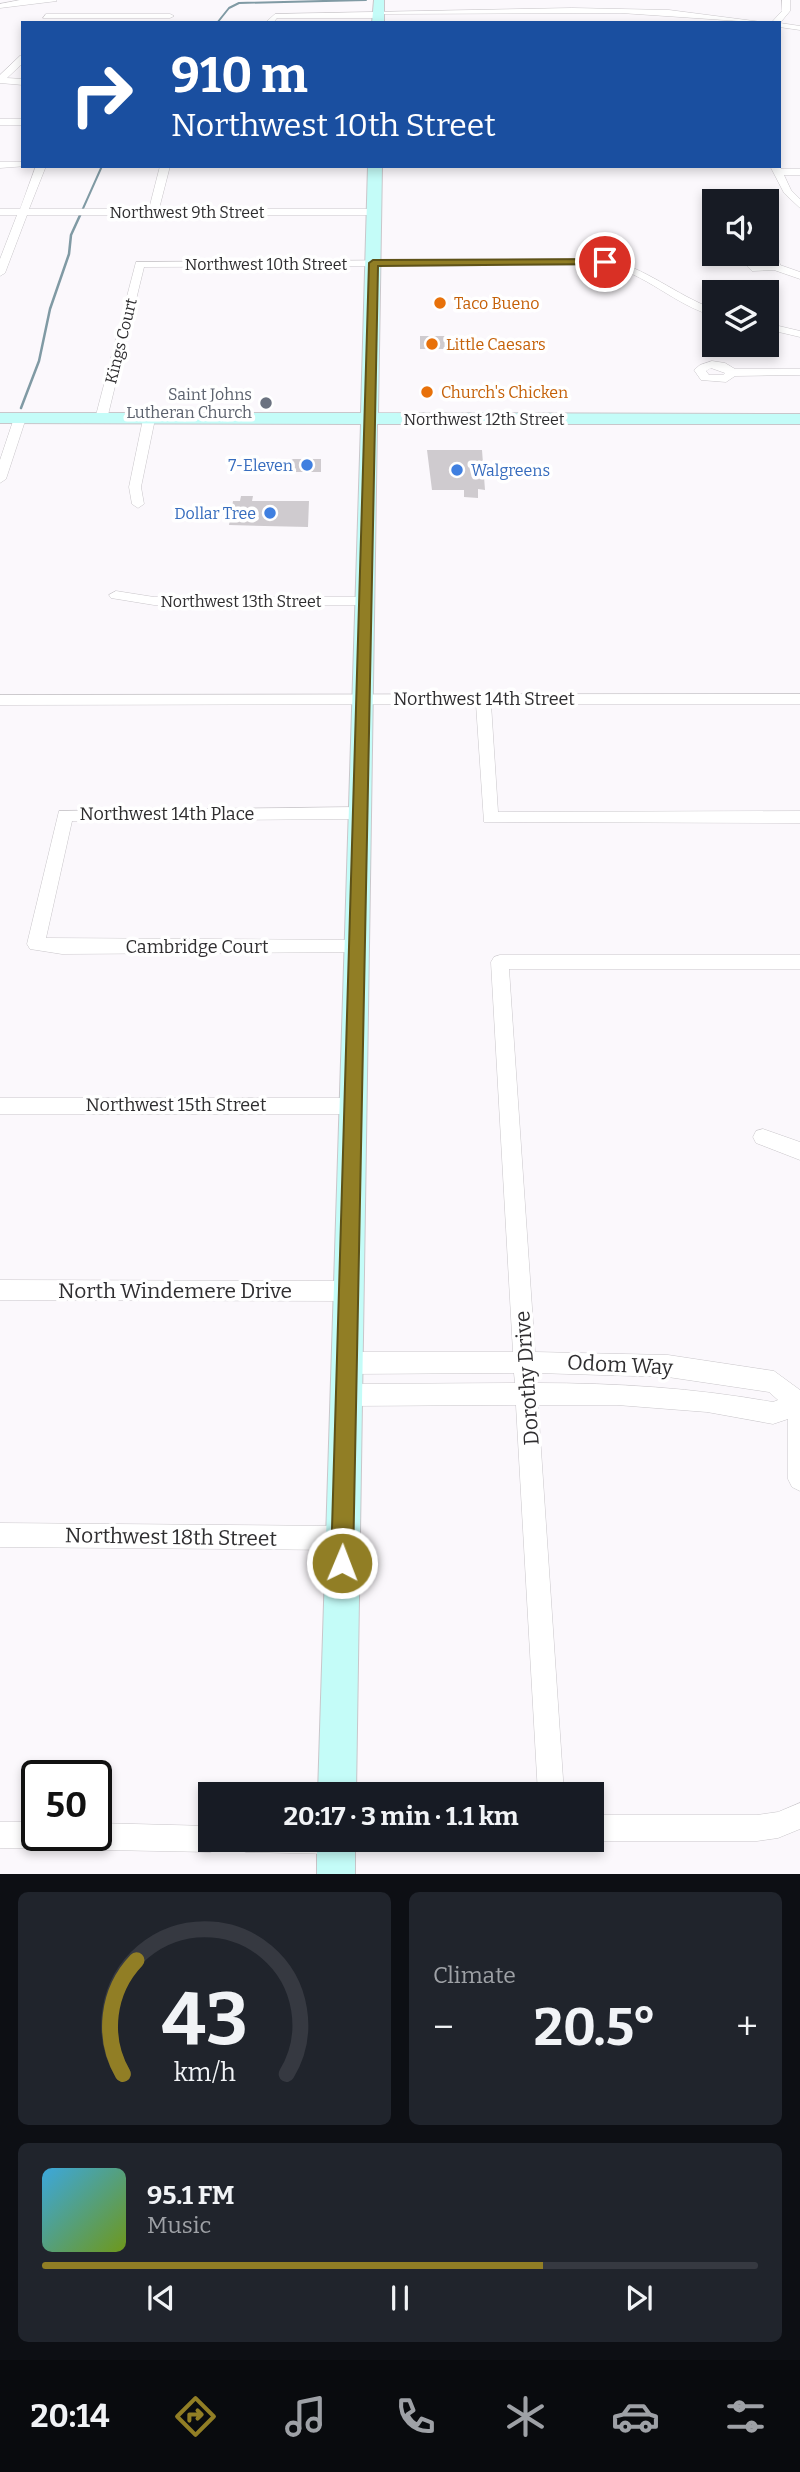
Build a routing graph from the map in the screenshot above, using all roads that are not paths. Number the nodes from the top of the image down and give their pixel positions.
1 (54, 0) edge
2 (786, 0) edge
3 (0, 6) edge
4 (606, 11) junction
5 (378, 13) edge
6 (44, 19) edge
7 (167, 20) edge
8 (272, 20) edge
9 (729, 20) edge
10 (609, 21) edge
11 (779, 21) edge
12 (781, 25) edge
13 (800, 28) edge
14 (21, 60) edge
15 (0, 80) edge
16 (21, 82) edge
17 (0, 122) edge
18 (21, 122) edge
19 (0, 165) edge
20 (21, 165) edge
21 (40, 168) edge
22 (164, 168) edge
23 (375, 168) edge
24 (777, 169) edge
25 (800, 172) edge
26 (800, 205) edge
27 (0, 212) edge
28 (24, 212) junction
29 (153, 212) junction
30 (374, 212) junction
31 (373, 263) junction
32 (140, 264) joint
33 (1, 267) edge
34 (775, 267) dead end
35 (800, 276) edge
36 (702, 309) edge
37 (779, 329) edge
38 (800, 334) edge
39 (800, 372) edge
40 (732, 373) dead end
41 (0, 418) edge
42 (20, 418) junction
43 (101, 419) junction
44 (149, 419) junction
45 (371, 419) junction
46 (800, 419) edge
47 (0, 479) edge
48 (138, 503) dead end
49 (116, 595) dead end
50 (366, 601) junction
51 (0, 699) edge
52 (364, 699) junction
53 (483, 699) junction
54 (800, 699) edge
55 (360, 813) junction
56 (800, 817) edge
57 (36, 944) joint
58 (357, 947) junction
59 (800, 962) edge
60 (0, 1106) edge
61 (353, 1106) junction
62 (763, 1137) dead end
63 (800, 1152) edge
64 (0, 1290) edge
65 (349, 1292) junction
66 (527, 1362) junction
67 (347, 1363) junction
68 (528, 1394) junction
69 (346, 1395) junction
70 (800, 1404) edge
71 (800, 1413) edge
72 (800, 1479) edge
73 (0, 1535) edge
74 (343, 1538) junction
75 (337, 1782) edge
76 (550, 1782) edge
77 (800, 1816) edge
78 (604, 1828) edge
79 (0, 1835) edge
80 (198, 1839) edge

1 - 3 street
1 - 6 street
2 - 11 street
4 - 5 street
4 - 9 street
4 - 10 street
5 - 8 street
6 - 7 street
12 - 13 street
14 - 15 street
15 - 16 street
17 - 18 street
19 - 20 street
21 - 28 street
22 - 29 street
23 - 30 main road
24 - 25 street
24 - 26 street
27 - 28 street, Northwest 9th Street
28 - 29 street, Northwest 9th Street
28 - 33 street
29 - 30 street, Northwest 9th Street
30 - 31 main road
31 - 32 street, Northwest 10th Street
31 - 36 street, Northwest 10th Street
31 - 45 main road
32 - 43 street, Kings Court
34 - 35 street
37 - 38 street
39 - 40 street
41 - 42 main road, Northwest 12th Street
42 - 43 main road, Northwest 12th Street
42 - 47 street
43 - 44 main road, Northwest 12th Street
44 - 45 main road, Northwest 12th Street
44 - 48 street
45 - 46 main road, Northwest 12th Street
45 - 50 main road
49 - 50 street, Northwest 13th Street
50 - 52 main road
51 - 52 street, Northwest 14th Street
52 - 53 street, Northwest 14th Street
52 - 55 main road
53 - 54 street, Northwest 14th Street
53 - 56 street
55 - 57 street, Northwest 14th Place
55 - 58 main road
57 - 58 street, Cambridge Court
58 - 61 main road
59 - 66 street, Dorothy Drive
60 - 61 street, Northwest 15th Street
61 - 65 main road
62 - 63 street
64 - 65 street, North Windemere Drive
65 - 67 main road
66 - 67 street, Odom Way
66 - 68 street, Dorothy Drive
66 - 70 street, Odom Way
67 - 69 main road
68 - 69 street, Odom Way
68 - 70 street, Odom Way
68 - 76 street, Dorothy Drive
69 - 74 main road
71 - 72 street
73 - 74 street, Northwest 18th Street
74 - 75 main road
77 - 78 street
79 - 80 street

